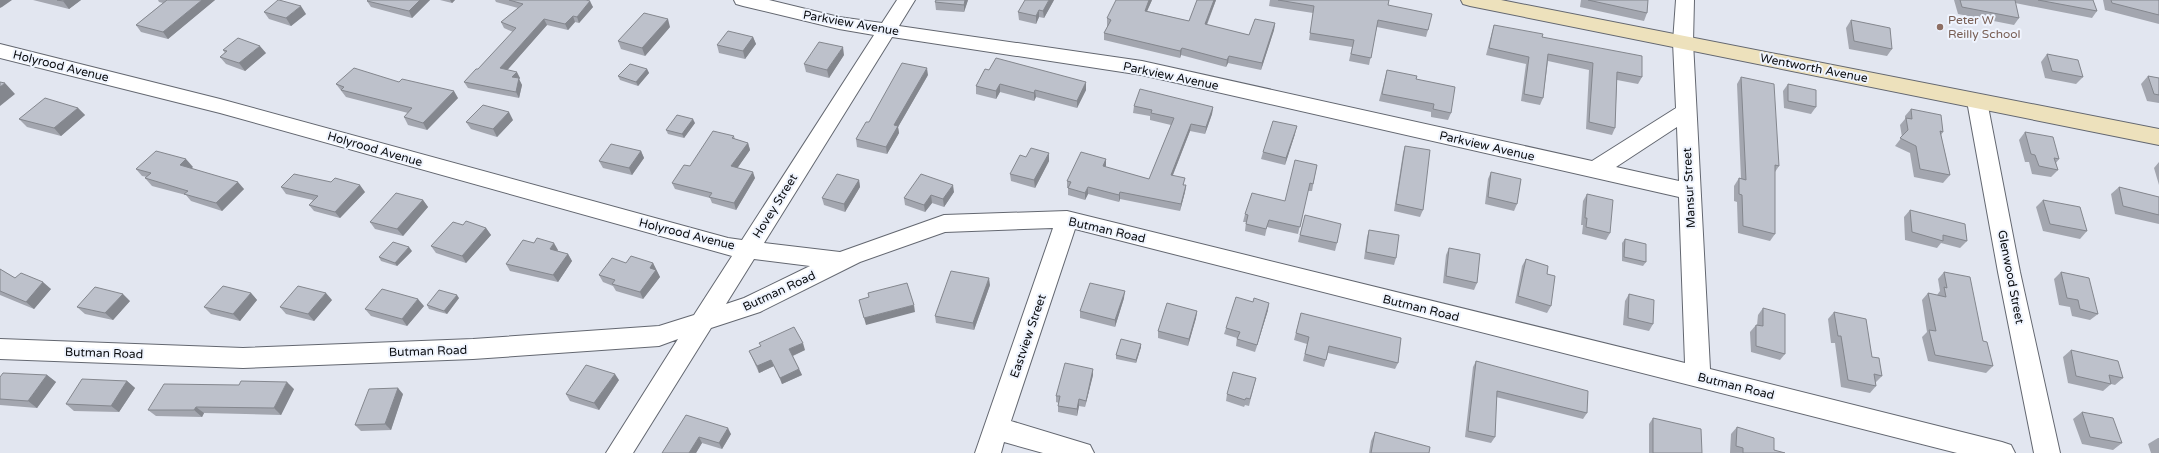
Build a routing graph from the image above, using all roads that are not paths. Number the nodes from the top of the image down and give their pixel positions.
1 (742, 0) edge
2 (906, 0) edge
3 (1470, 0) edge
4 (1685, 0) edge
5 (887, 30) junction
6 (1683, 42) junction
7 (0, 51) edge
8 (1977, 101) junction
9 (1686, 111) junction
10 (2159, 137) edge
11 (1595, 170) junction
12 (1689, 191) junction
13 (1067, 219) junction
14 (748, 249) junction
15 (841, 262) junction
16 (702, 322) junction
17 (0, 349) edge
18 (1698, 377) junction
19 (996, 428) junction
20 (619, 453) edge
21 (988, 453) edge
22 (1081, 453) edge
23 (2002, 453) edge
24 (2047, 453) edge

1 - 5 street, Parkview Avenue
2 - 5 street, Hovey Street
3 - 6 street, Wentworth Avenue
4 - 6 street, Mansur Street
5 - 11 street, Parkview Avenue
5 - 14 street, Hovey Street
6 - 8 street, Wentworth Avenue
6 - 9 street, Mansur Street
7 - 14 street, Holyrood Avenue
8 - 10 street, Wentworth Avenue
8 - 24 street, Glenwood Street
9 - 11 street
9 - 12 street, Mansur Street
11 - 12 street, Parkview Avenue
12 - 18 street, Mansur Street
13 - 15 street, Butman Road
13 - 18 street, Butman Road
13 - 19 street, Eastview Street
14 - 15 street, Butman Road
14 - 16 street, Hovey Street
15 - 16 street, Butman Road
16 - 17 street, Butman Road
16 - 20 street, Hovey Street
18 - 23 street, Butman Road
19 - 21 street, Eastview Street
19 - 22 street

